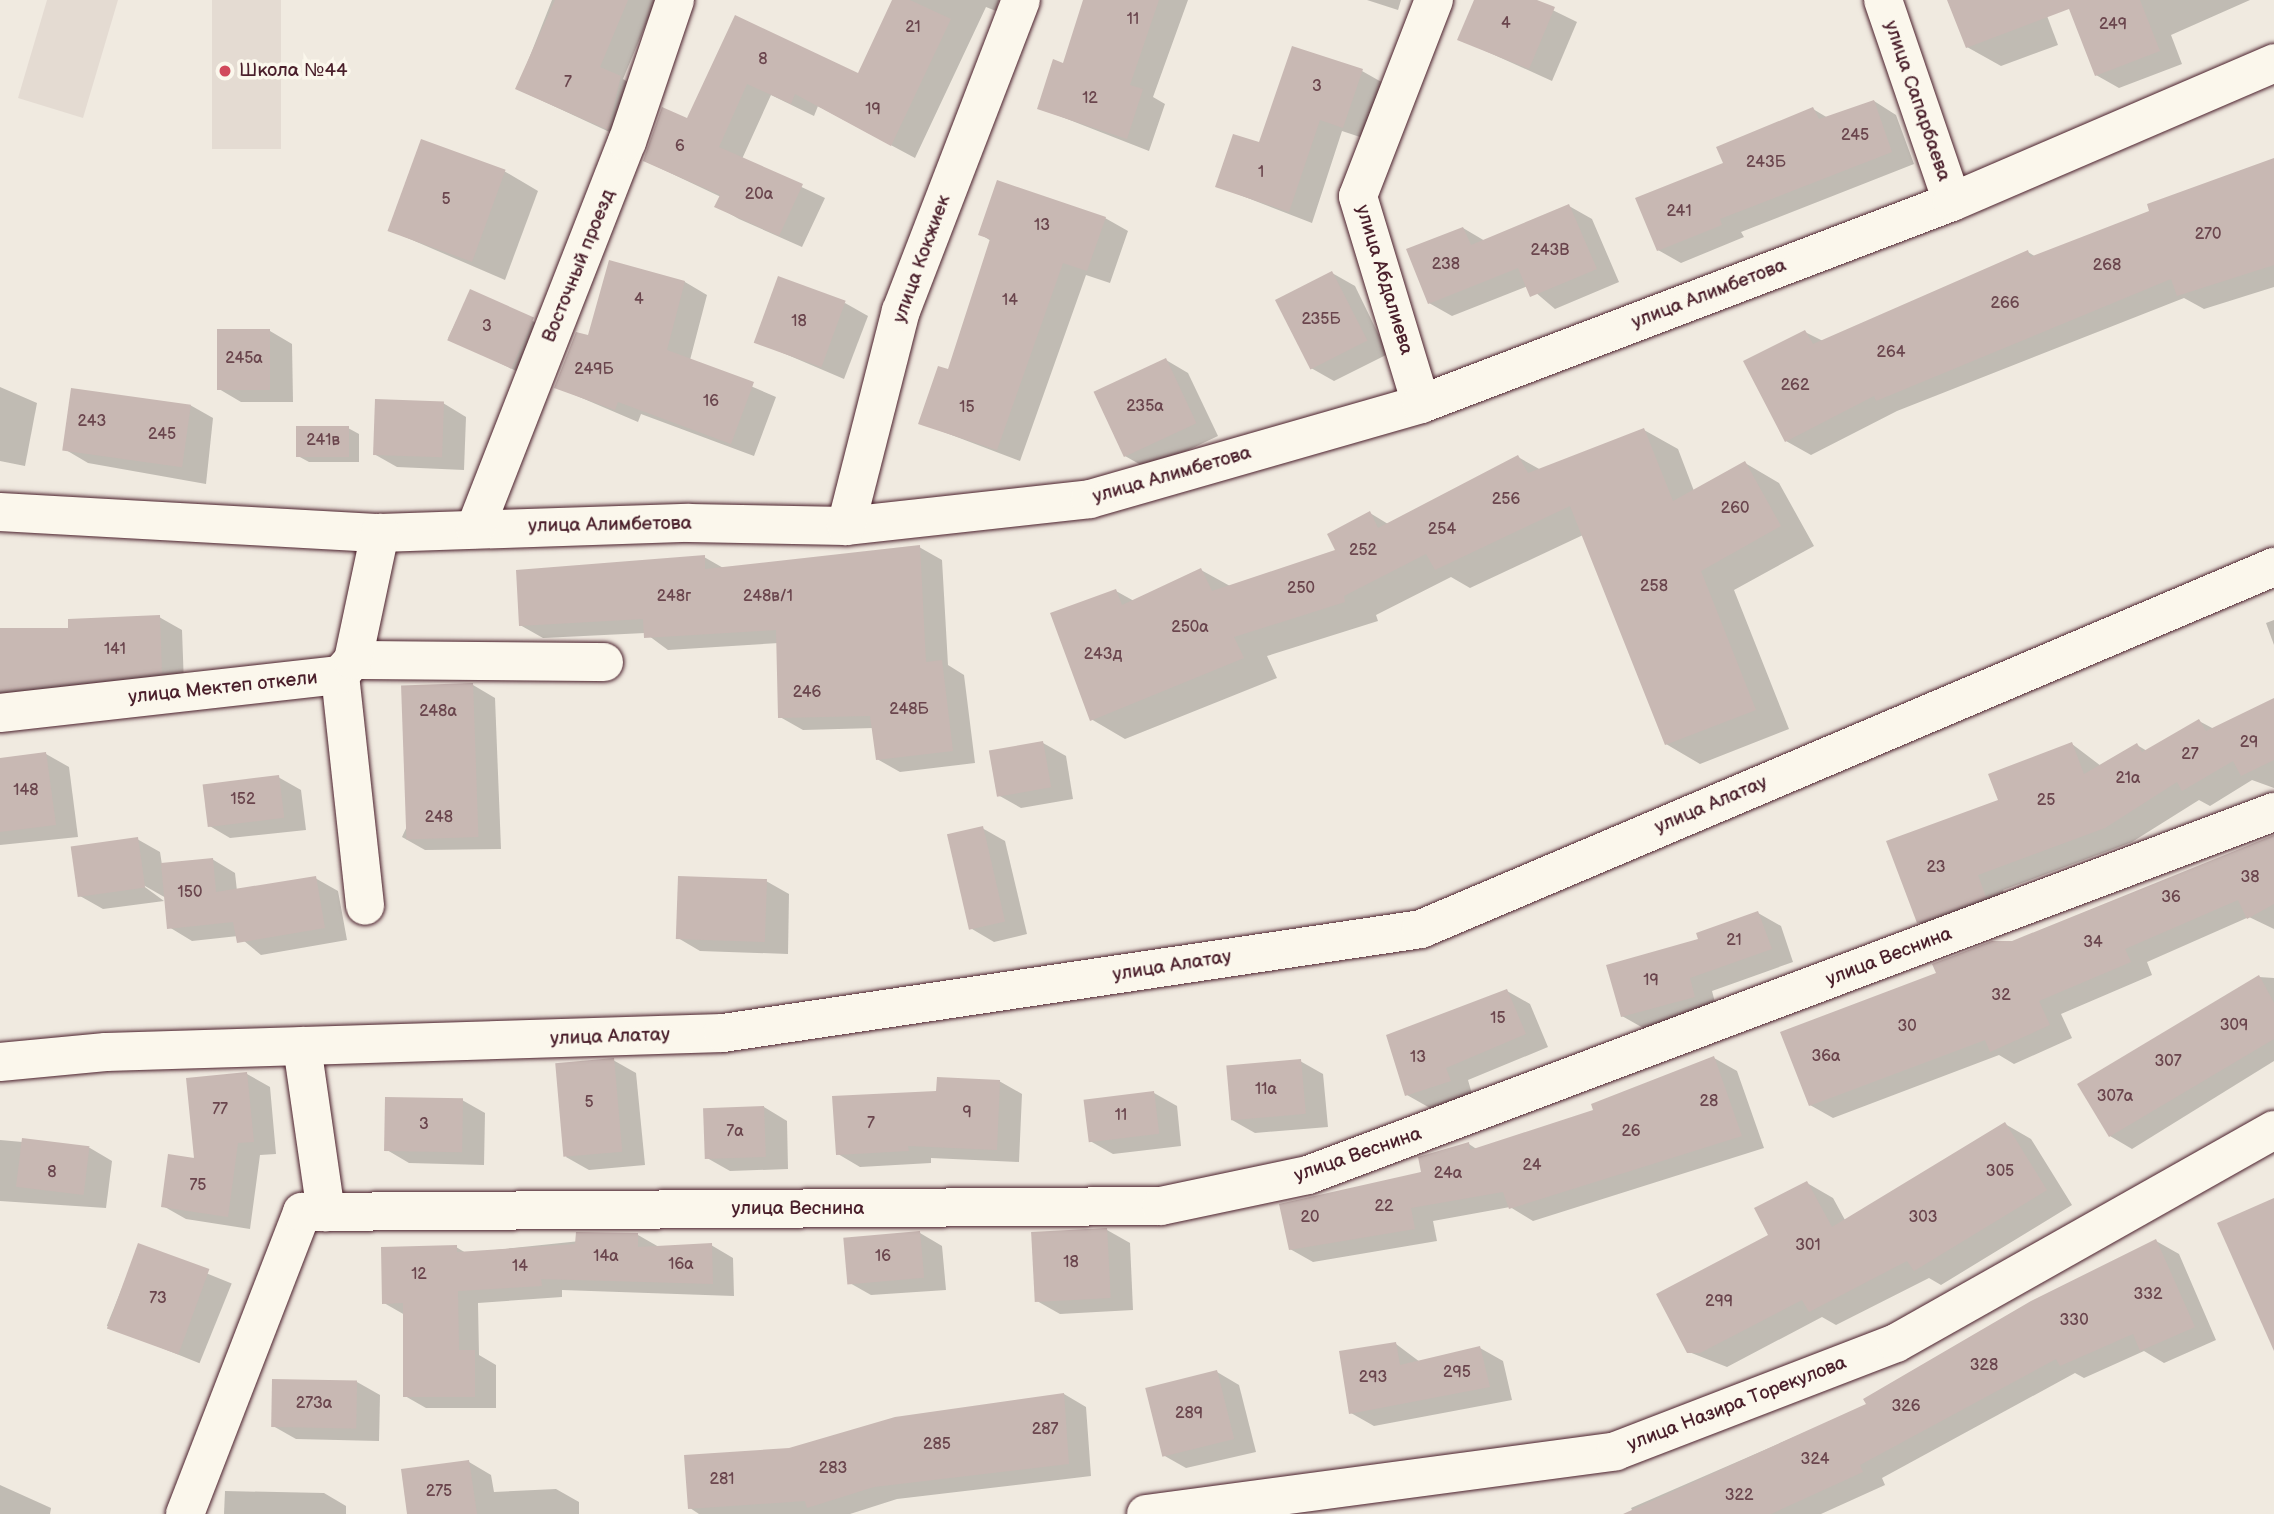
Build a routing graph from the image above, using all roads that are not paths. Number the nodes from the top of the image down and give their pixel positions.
1 (675, 0) edge
2 (1021, 0) edge
3 (1434, 0) edge
4 (1883, 0) edge
5 (2274, 63) edge
6 (1952, 202) junction
7 (1421, 404) junction
8 (0, 512) edge
9 (846, 526) junction
10 (475, 529) junction
11 (380, 533) junction
12 (2274, 567) edge
13 (604, 662) dead end
14 (346, 668) junction
15 (0, 713) edge
16 (2274, 812) edge
17 (365, 906) dead end
18 (302, 1046) junction
19 (0, 1062) edge
20 (2274, 1130) edge
21 (314, 1212) junction
22 (186, 1514) edge
23 (1146, 1514) edge

1 - 10 street, Восточный проезд
2 - 9 street, улица Кокжиек
3 - 7 street, улица Абдалиева
4 - 6 street, улица Сапарбаева
5 - 6 street, улица Алимбетова
6 - 7 street, улица Алимбетова
7 - 9 street, улица Алимбетова
8 - 11 street, улица Алимбетова
9 - 10 street, улица Алимбетова
10 - 11 street, улица Алимбетова
11 - 14 street
12 - 18 street, улица Алатау
13 - 14 street, улица Мектеп откели
14 - 15 street, улица Мектеп откели
14 - 17 street
16 - 21 street, улица Веснина
18 - 19 street, улица Алатау
18 - 21 street
20 - 23 street, улица Назира Торекулова
21 - 22 street

